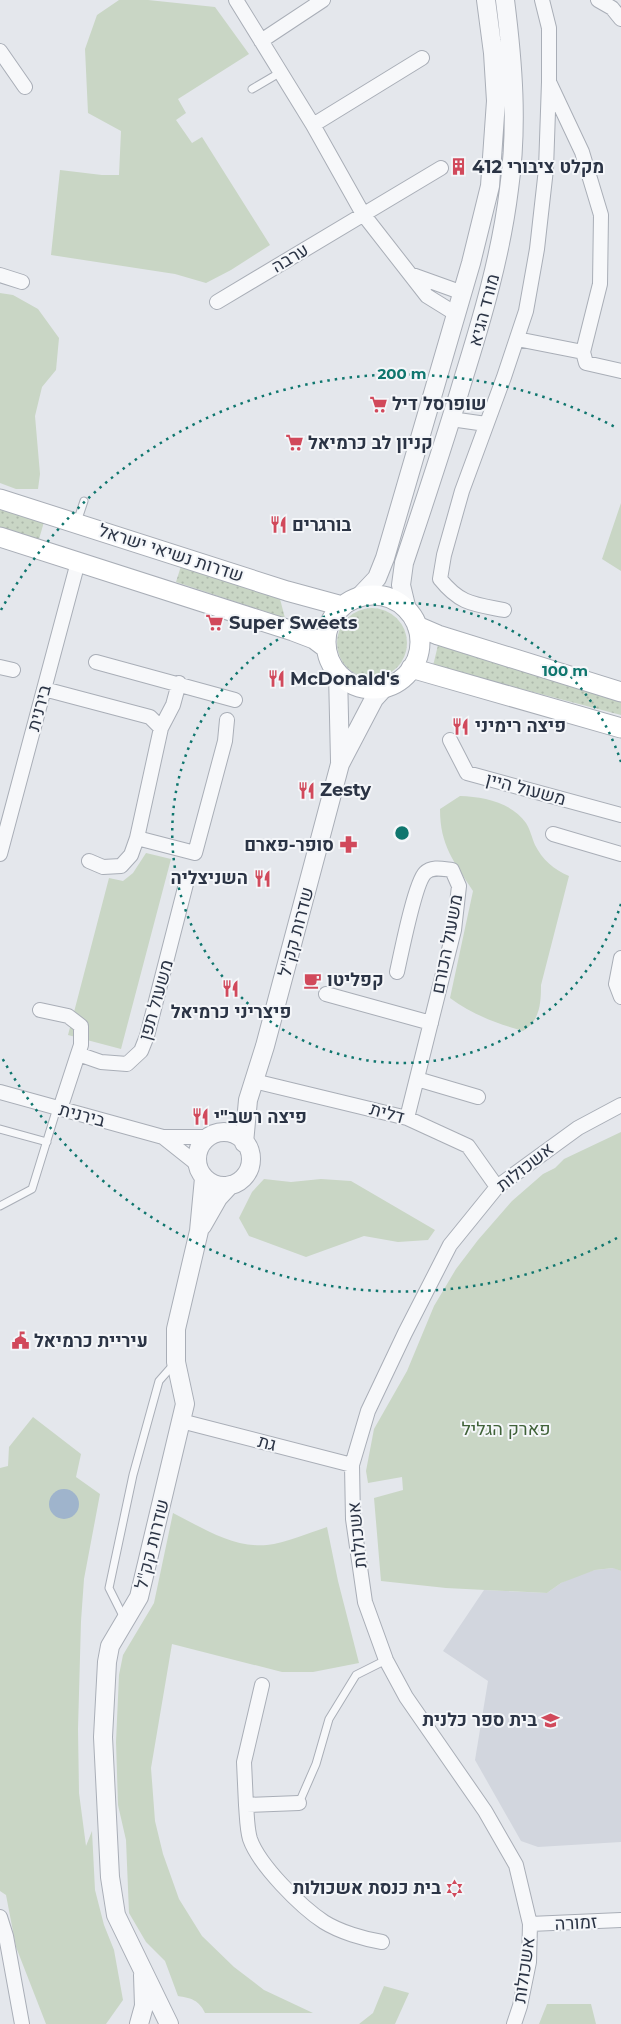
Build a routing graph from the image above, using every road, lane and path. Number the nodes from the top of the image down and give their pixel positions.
1 (236, 0) edge
2 (324, 0) edge
3 (486, 0) edge
4 (505, 0) edge
5 (542, 0) edge
6 (598, 0) edge
7 (621, 19) edge
8 (261, 41) junction
9 (0, 51) edge
10 (422, 58) dead end
11 (281, 72) junction
12 (549, 82) junction
13 (25, 87) dead end
14 (252, 89) dead end
15 (313, 125) junction
16 (441, 168) dead end
17 (363, 214) junction
18 (407, 273) junction
19 (0, 275) edge
20 (22, 282) dead end
21 (463, 293) junction
22 (217, 302) dead end
23 (456, 314) junction
24 (483, 317) junction
25 (517, 339) junction
26 (583, 352) junction
27 (621, 371) edge
28 (451, 419) junction
29 (486, 424) junction
30 (0, 498) edge
31 (84, 501) dead end
32 (77, 522) junction
33 (0, 537) edge
34 (78, 562) junction
35 (360, 596) junction
36 (342, 606) junction
37 (407, 610) junction
38 (504, 610) dead end
39 (417, 626) junction
40 (326, 648) junction
41 (96, 662) dead end
42 (412, 668) junction
43 (338, 673) junction
44 (179, 684) junction
45 (384, 687) junction
46 (44, 689) junction
47 (621, 692) edge
48 (235, 700) dead end
49 (227, 720) dead end
50 (161, 728) junction
51 (621, 728) edge
52 (450, 740) dead end
53 (340, 764) junction
54 (621, 814) edge
55 (553, 834) dead end
56 (137, 838) junction
57 (0, 854) edge
58 (621, 854) edge
59 (89, 861) dead end
60 (187, 880) dead end
61 (621, 958) edge
62 (397, 972) dead end
63 (326, 994) dead end
64 (621, 997) edge
65 (40, 1010) dead end
66 (431, 1023) junction
67 (78, 1054) junction
68 (417, 1079) junction
69 (254, 1081) junction
70 (0, 1092) edge
71 (478, 1097) dead end
72 (248, 1100) junction
73 (621, 1105) edge
74 (58, 1108) junction
75 (407, 1118) junction
76 (0, 1129) edge
77 (213, 1135) junction
78 (163, 1137) junction
79 (47, 1142) junction
80 (244, 1143) junction
81 (201, 1171) junction
82 (230, 1185) junction
83 (497, 1187) junction
84 (0, 1206) edge
85 (199, 1231) junction
86 (176, 1362) junction
87 (182, 1421) junction
88 (352, 1465) junction
89 (125, 1620) junction
90 (386, 1660) junction
91 (262, 1685) dead end
92 (299, 1803) joint
93 (246, 1805) junction
94 (0, 1917) edge
95 (621, 1920) edge
96 (530, 1924) junction
97 (382, 1942) dead end
98 (143, 1969) junction
99 (22, 2024) edge
100 (139, 2024) edge
101 (169, 2024) edge
102 (514, 2024) edge

1 - 8 street
2 - 8 street
3 - 21 street, מורד הגיא
4 - 24 street, מורד הגיא
5 - 12 street
6 - 7 street
8 - 11 street
9 - 13 street
10 - 15 street
11 - 14 lane
11 - 15 street
12 - 25 street
12 - 26 street
15 - 17 street
16 - 17 street, ערבה
17 - 18 street
17 - 22 street, ערבה
18 - 21 street
18 - 23 street
19 - 20 street
21 - 23 street, מורד הגיא
21 - 24 street
23 - 24 street
23 - 35 street, מורד הגיא
24 - 28 street, מורד הגיא
25 - 26 street
25 - 29 street
26 - 27 street
28 - 29 street
28 - 37 street, מורד הגיא
29 - 38 street
30 - 32 main road, שדרות נשיאי ישראל
31 - 32 lane
32 - 36 main road, שדרות נשיאי ישראל
33 - 34 main road, שדרות נשיאי ישראל
34 - 40 main road, שדרות נשיאי ישראל
34 - 46 street, בירנית
35 - 36 main road
35 - 37 main road
36 - 40 main road
37 - 39 main road
39 - 42 main road
39 - 47 main road
40 - 43 main road
41 - 44 street
42 - 45 main road
42 - 51 main road
43 - 45 main road
43 - 53 street
44 - 48 street
44 - 50 street
45 - 53 street
46 - 50 street
46 - 57 street, בירנית
49 - 56 street
50 - 56 street
52 - 54 street, משעול היין
53 - 69 street, שדרות קק"ל
55 - 58 street, משעול היין
56 - 59 street
60 - 67 street, משעול תפן
61 - 64 street
62 - 66 street, משעול הכורם
63 - 66 street
65 - 67 street
66 - 68 street, משעול הכורם
67 - 74 street
68 - 71 street
68 - 75 street, משעול הכורם
69 - 72 street, שדרות קק"ל
69 - 75 street, דלית
70 - 74 street, בירנית
72 - 77 street
72 - 80 street
73 - 83 street, אשכולות
74 - 78 street, בירנית
74 - 79 lane
75 - 83 street, דלית
76 - 79 lane
77 - 78 street, בירנית
77 - 80 street
77 - 81 street
78 - 81 street, בירנית
79 - 84 lane
80 - 82 street
81 - 82 street
81 - 85 street
82 - 85 street
83 - 88 street, אשכולות
85 - 86 street, שדרות קק"ל
86 - 87 street, שדרות קק"ל
86 - 89 lane
87 - 88 street, גת
87 - 89 street, שדרות קק"ל
88 - 90 street, אשכולות
89 - 98 street, שדרות קק"ל
90 - 92 lane
90 - 96 street, אשכולות
91 - 93 street
92 - 93 street
93 - 97 street
94 - 99 street
95 - 96 street, זמורה
96 - 102 street, אשכולות
98 - 100 street
98 - 101 street, שדרות קק"ל

